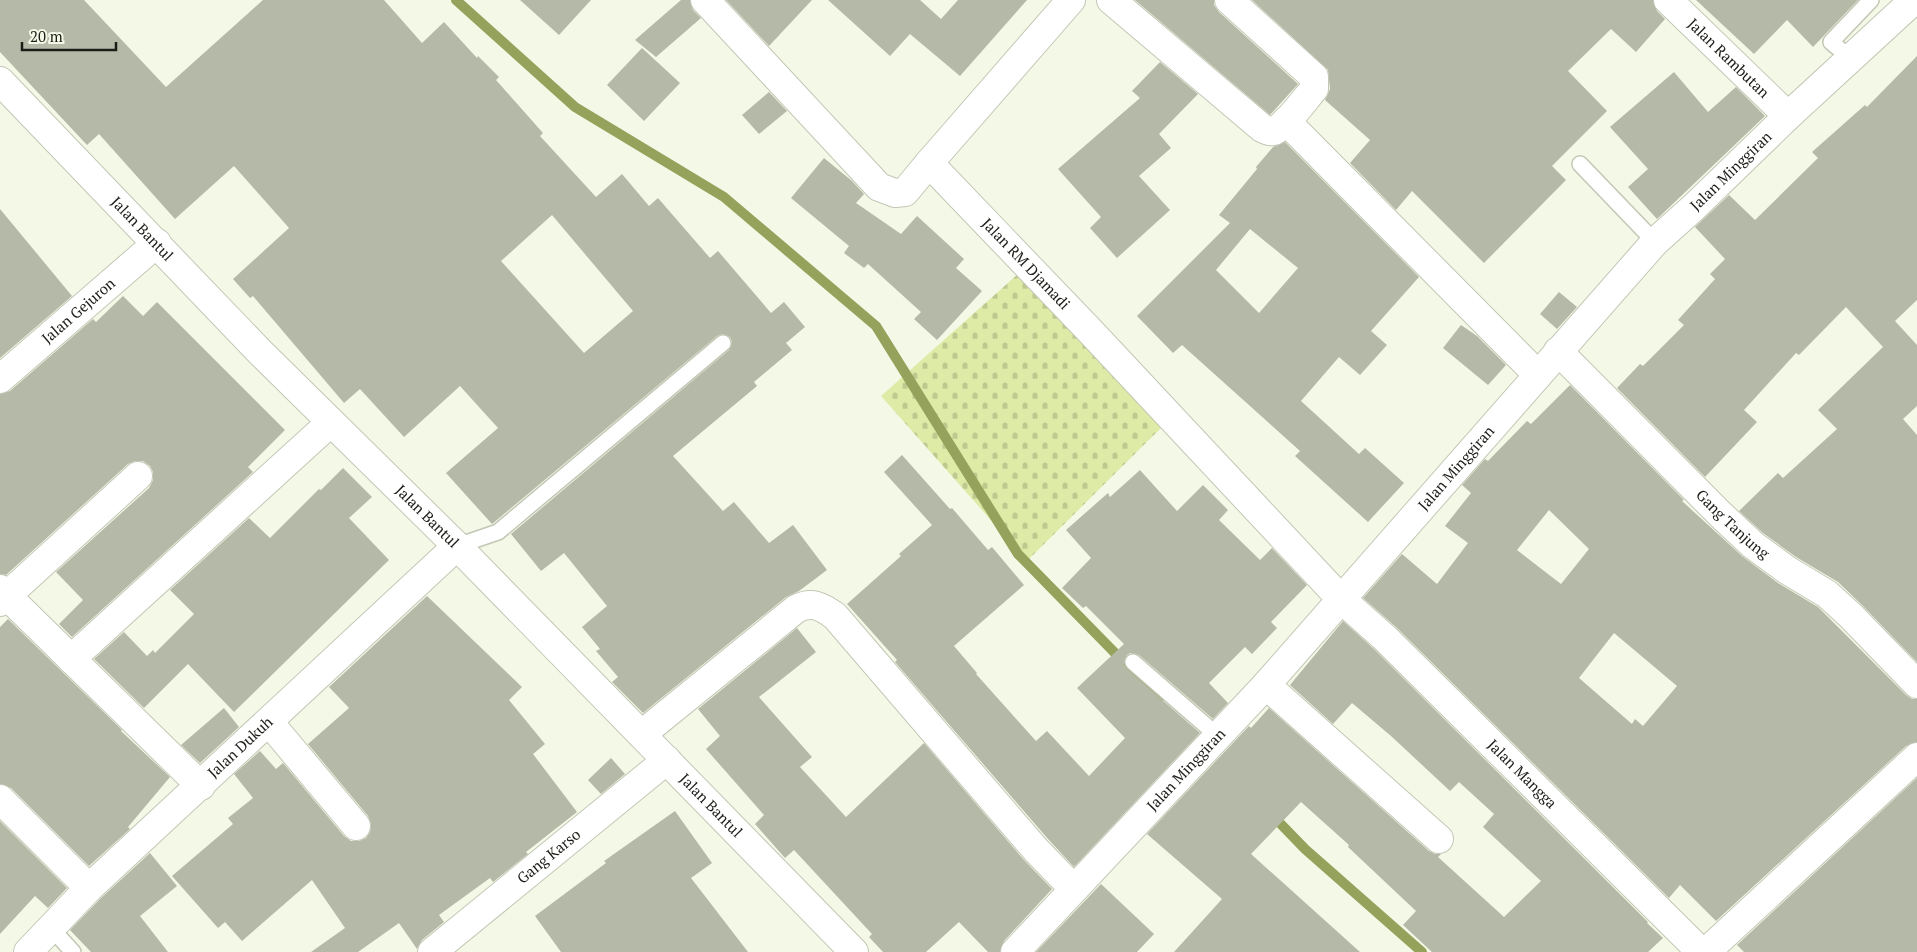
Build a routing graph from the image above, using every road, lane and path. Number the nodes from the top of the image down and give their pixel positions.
1 (705, 0) edge
2 (1071, 0) edge
3 (1111, 0) edge
4 (1229, 0) edge
5 (1668, 0) edge
6 (1871, 0) edge
7 (1913, 8) edge
8 (1850, 58) junction
9 (0, 81) edge
10 (1788, 116) junction
11 (1286, 121) junction
12 (929, 163) junction
13 (1580, 164) dead end
14 (1655, 242) junction
15 (158, 243) junction
16 (723, 343) dead end
17 (1558, 351) junction
18 (1538, 375) junction
19 (0, 379) edge
20 (330, 423) junction
21 (138, 476) dead end
22 (457, 546) junction
23 (2, 596) edge
24 (1341, 599) junction
25 (71, 659) junction
26 (1133, 662) dead end
27 (1917, 684) edge
28 (1266, 685) junction
29 (269, 722) junction
30 (642, 734) junction
31 (1211, 745) junction
32 (1917, 758) edge
33 (666, 760) junction
34 (200, 786) junction
35 (0, 799) edge
36 (356, 826) dead end
37 (1440, 839) dead end
38 (89, 888) junction
39 (1074, 889) junction
40 (51, 928) junction
41 (28, 952) edge
42 (73, 952) edge
43 (432, 952) edge
44 (854, 952) edge
45 (1015, 952) edge
46 (1701, 952) edge
47 (1706, 952) edge

1 - 12 street
2 - 12 street
3 - 11 street
4 - 11 street
5 - 10 street, Jalan Rambutan
6 - 8 lane
7 - 8 street, Jalan Minggiran
8 - 10 street, Jalan Minggiran
9 - 15 street, Jalan Bantul
10 - 14 street, Jalan Minggiran
11 - 18 street
12 - 24 street, Jalan RM Djamadi
13 - 14 lane
14 - 17 street, Jalan Minggiran
15 - 19 street, Jalan Gejuron
15 - 20 street, Jalan Bantul
16 - 22 lane
17 - 18 street, Jalan Minggiran
17 - 27 street, Gang Tanjung
18 - 24 street, Jalan Minggiran
20 - 22 street, Jalan Bantul
20 - 25 street
21 - 23 street
22 - 29 street, Jalan Dukuh
22 - 30 street, Jalan Bantul
23 - 25 street
24 - 28 street, Jalan Minggiran
24 - 46 street, Jalan Mangga
25 - 34 street
26 - 31 lane
28 - 31 street, Jalan Minggiran
28 - 37 street
29 - 34 street, Jalan Dukuh
29 - 36 street
30 - 33 street, Jalan Bantul
30 - 39 street
31 - 39 street, Jalan Minggiran
32 - 47 street
33 - 43 street, Gang Karso
33 - 44 street, Jalan Bantul
34 - 38 street, Jalan Dukuh
35 - 38 street
38 - 40 street, Jalan Dukuh
39 - 45 street, Jalan Minggiran
40 - 41 street, Jalan Dukuh
40 - 42 lane

